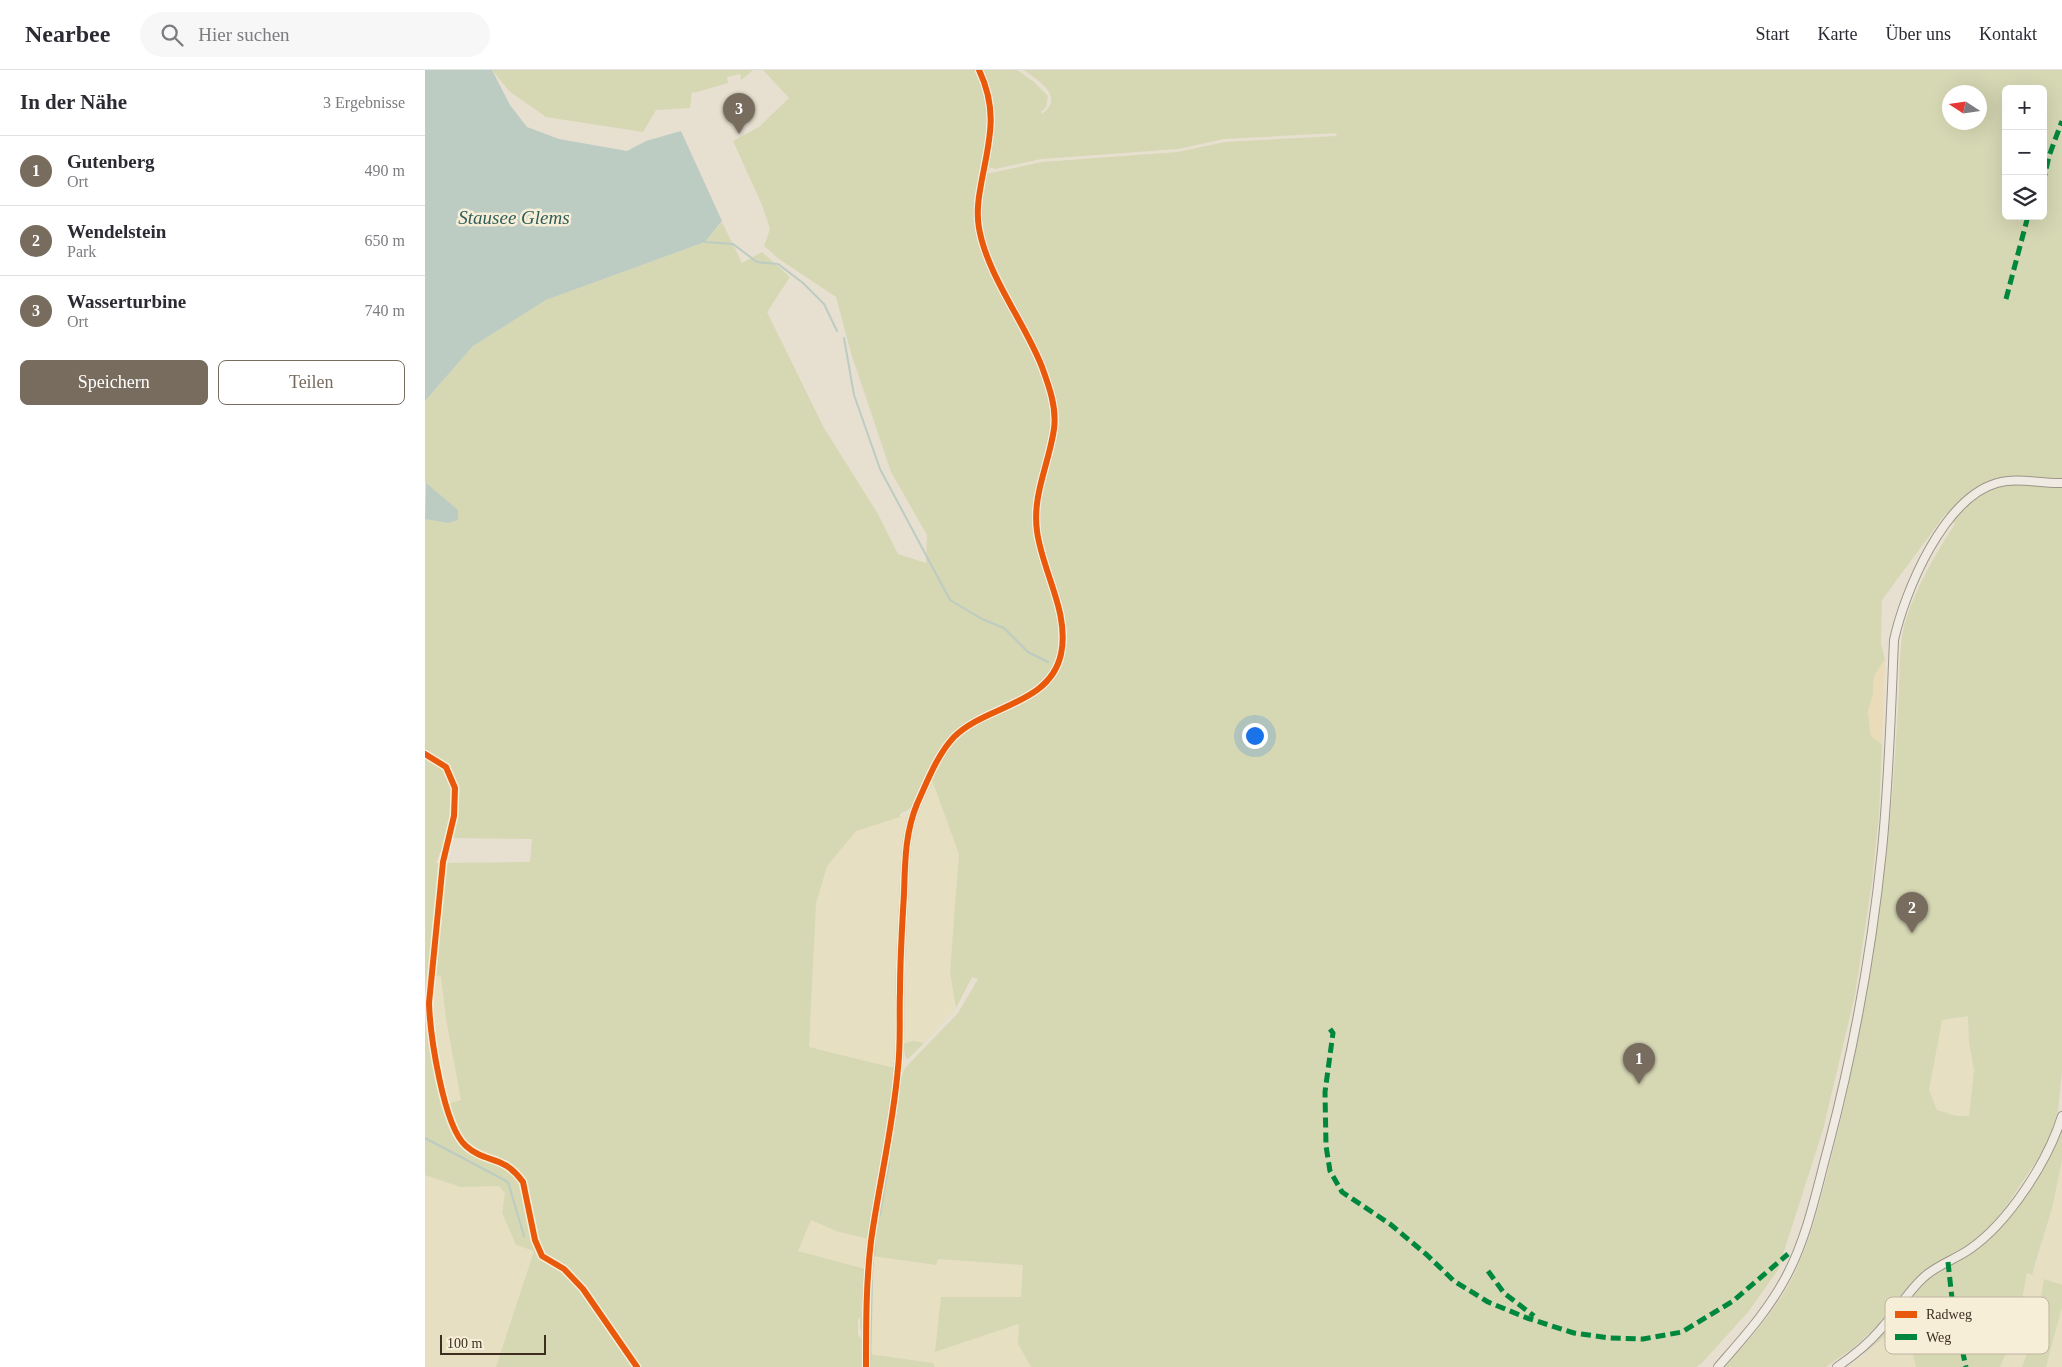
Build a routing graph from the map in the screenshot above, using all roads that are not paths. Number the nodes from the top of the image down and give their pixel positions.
1 (979, 70) edge
2 (2062, 483) edge
3 (2062, 1116) edge
4 (1906, 1297) edge
5 (1885, 1324) edge
6 (866, 1367) edge
7 (1718, 1367) edge
8 (1837, 1367) edge

1 - 6 street
2 - 7 main road
3 - 4 main road
5 - 8 main road

